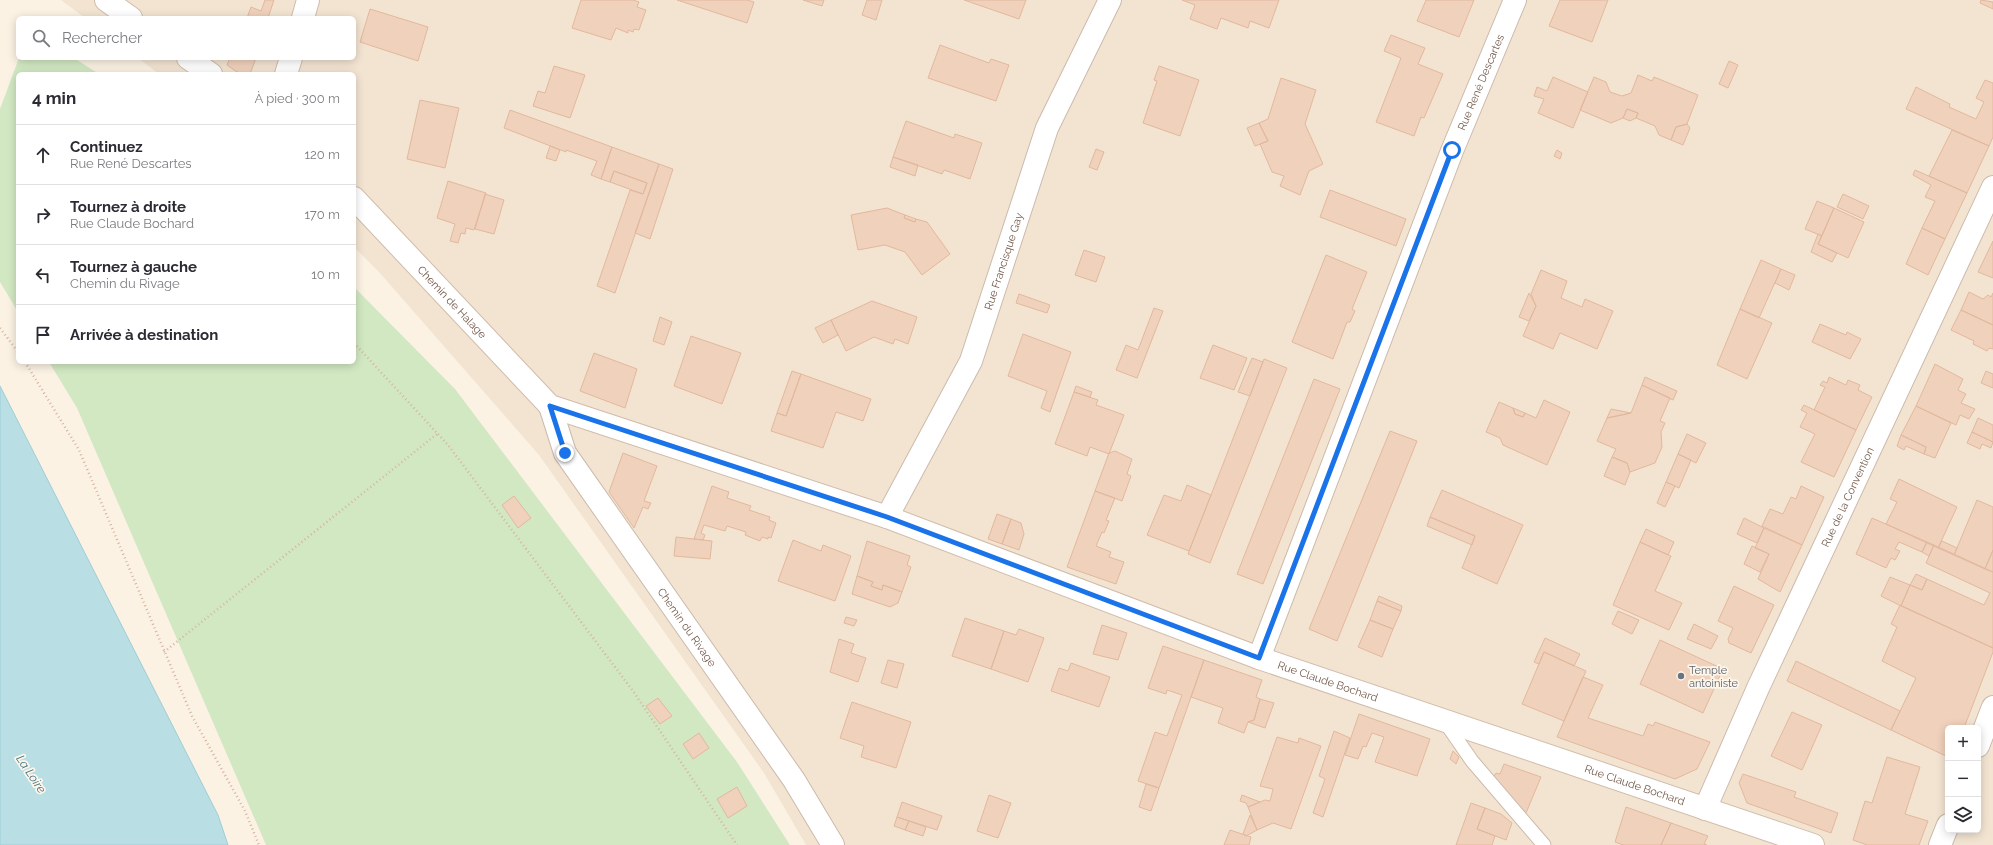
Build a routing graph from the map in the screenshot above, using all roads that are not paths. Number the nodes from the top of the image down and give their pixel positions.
1 (106, 0) edge
2 (308, 0) edge
3 (1110, 0) edge
4 (1515, 0) edge
5 (128, 16) edge
6 (304, 16) edge
7 (191, 60) edge
8 (290, 60) edge
9 (208, 72) edge
10 (287, 72) edge
11 (1993, 186) edge
12 (356, 200) edge
13 (550, 406) junction
14 (887, 517) junction
15 (1259, 658) junction
16 (1993, 707) edge
17 (1444, 720) junction
18 (1981, 738) edge
19 (1705, 809) junction
20 (1945, 832) edge
21 (833, 845) edge
22 (1544, 845) edge
23 (1813, 845) edge
24 (1940, 845) edge

1 - 5 street
2 - 6 street
3 - 14 street, Rue Francisque Gay
4 - 15 street, Rue René Descartes
7 - 9 street
8 - 10 street
11 - 19 street, Rue de la Convention
12 - 13 street, Chemin de Halage
13 - 14 street, Rue Claude Bochard
13 - 21 street, Chemin du Rivage
14 - 15 street, Rue Claude Bochard
15 - 17 street, Rue Claude Bochard
16 - 18 street
17 - 19 street, Rue Claude Bochard
17 - 22 lane
19 - 23 street, Rue Claude Bochard
20 - 24 street

